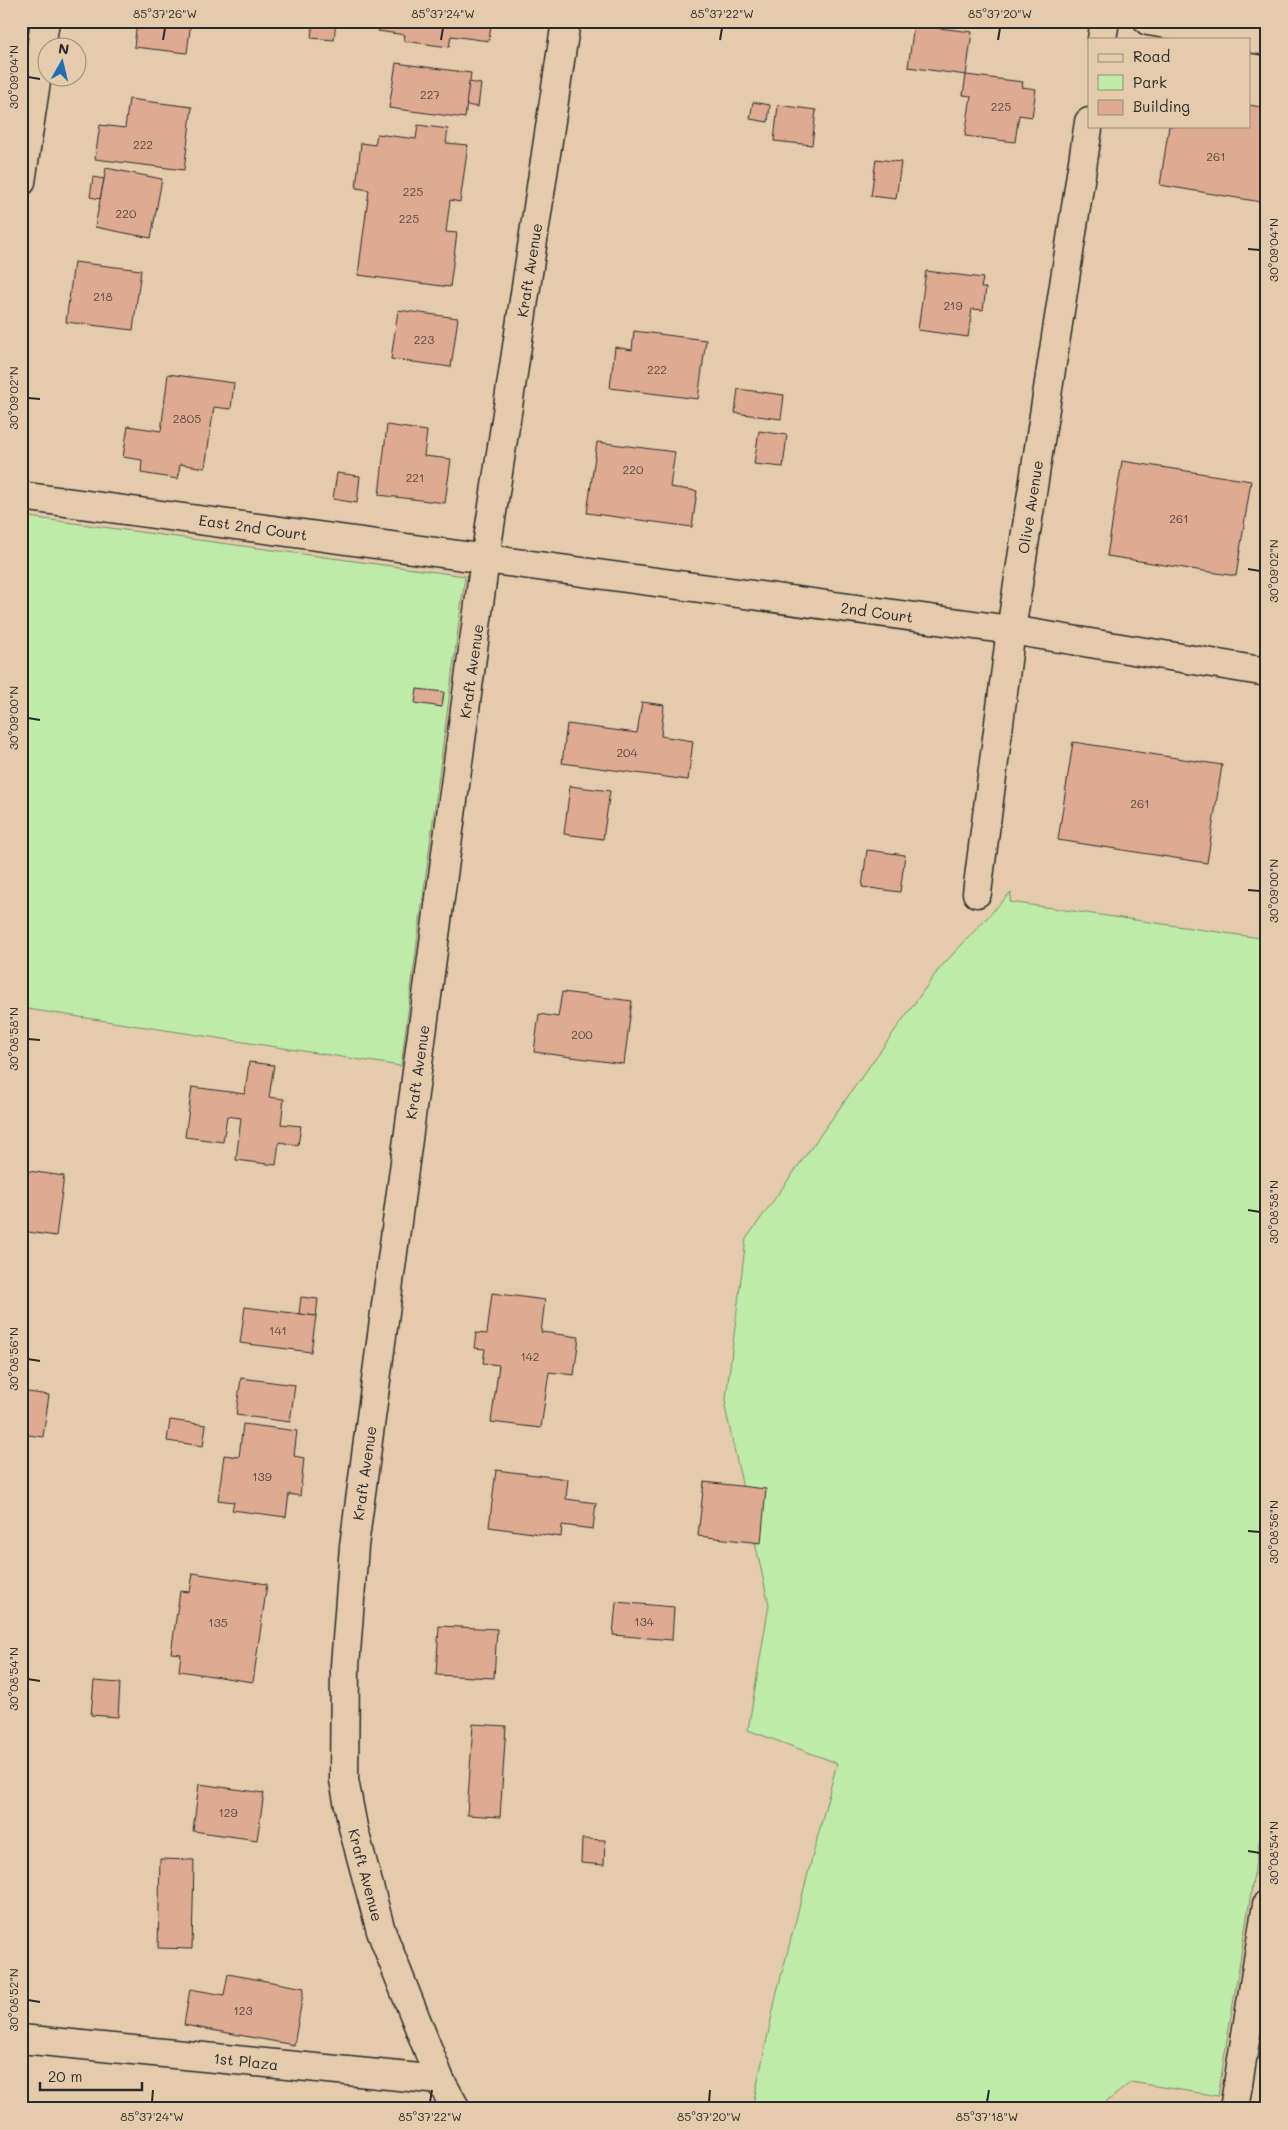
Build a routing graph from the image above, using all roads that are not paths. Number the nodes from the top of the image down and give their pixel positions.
1 (45, 21) edge
2 (566, 21) edge
3 (1105, 21) edge
4 (1148, 21) edge
5 (1102, 38) edge
6 (1249, 38) edge
7 (1250, 38) edge
8 (1267, 41) edge
9 (1088, 128) edge
10 (21, 182) edge
11 (21, 496) edge
12 (486, 559) junction
13 (1011, 630) junction
14 (1267, 672) edge
15 (977, 893) dead end
16 (1267, 1904) edge
17 (21, 2039) edge
18 (440, 2080) junction
19 (456, 2109) edge
20 (1234, 2109) edge

1 - 10 street
2 - 12 street, Kraft Avenue
3 - 5 street
4 - 6 street
7 - 8 street
9 - 13 street, Olive Avenue
11 - 12 street, East 2nd Court
12 - 13 street, 2nd Court
12 - 18 street, Kraft Avenue
13 - 14 street, 2nd Court
13 - 15 street, Olive Avenue
16 - 20 street
17 - 18 street, 1st Plaza
18 - 19 street, Kraft Avenue

